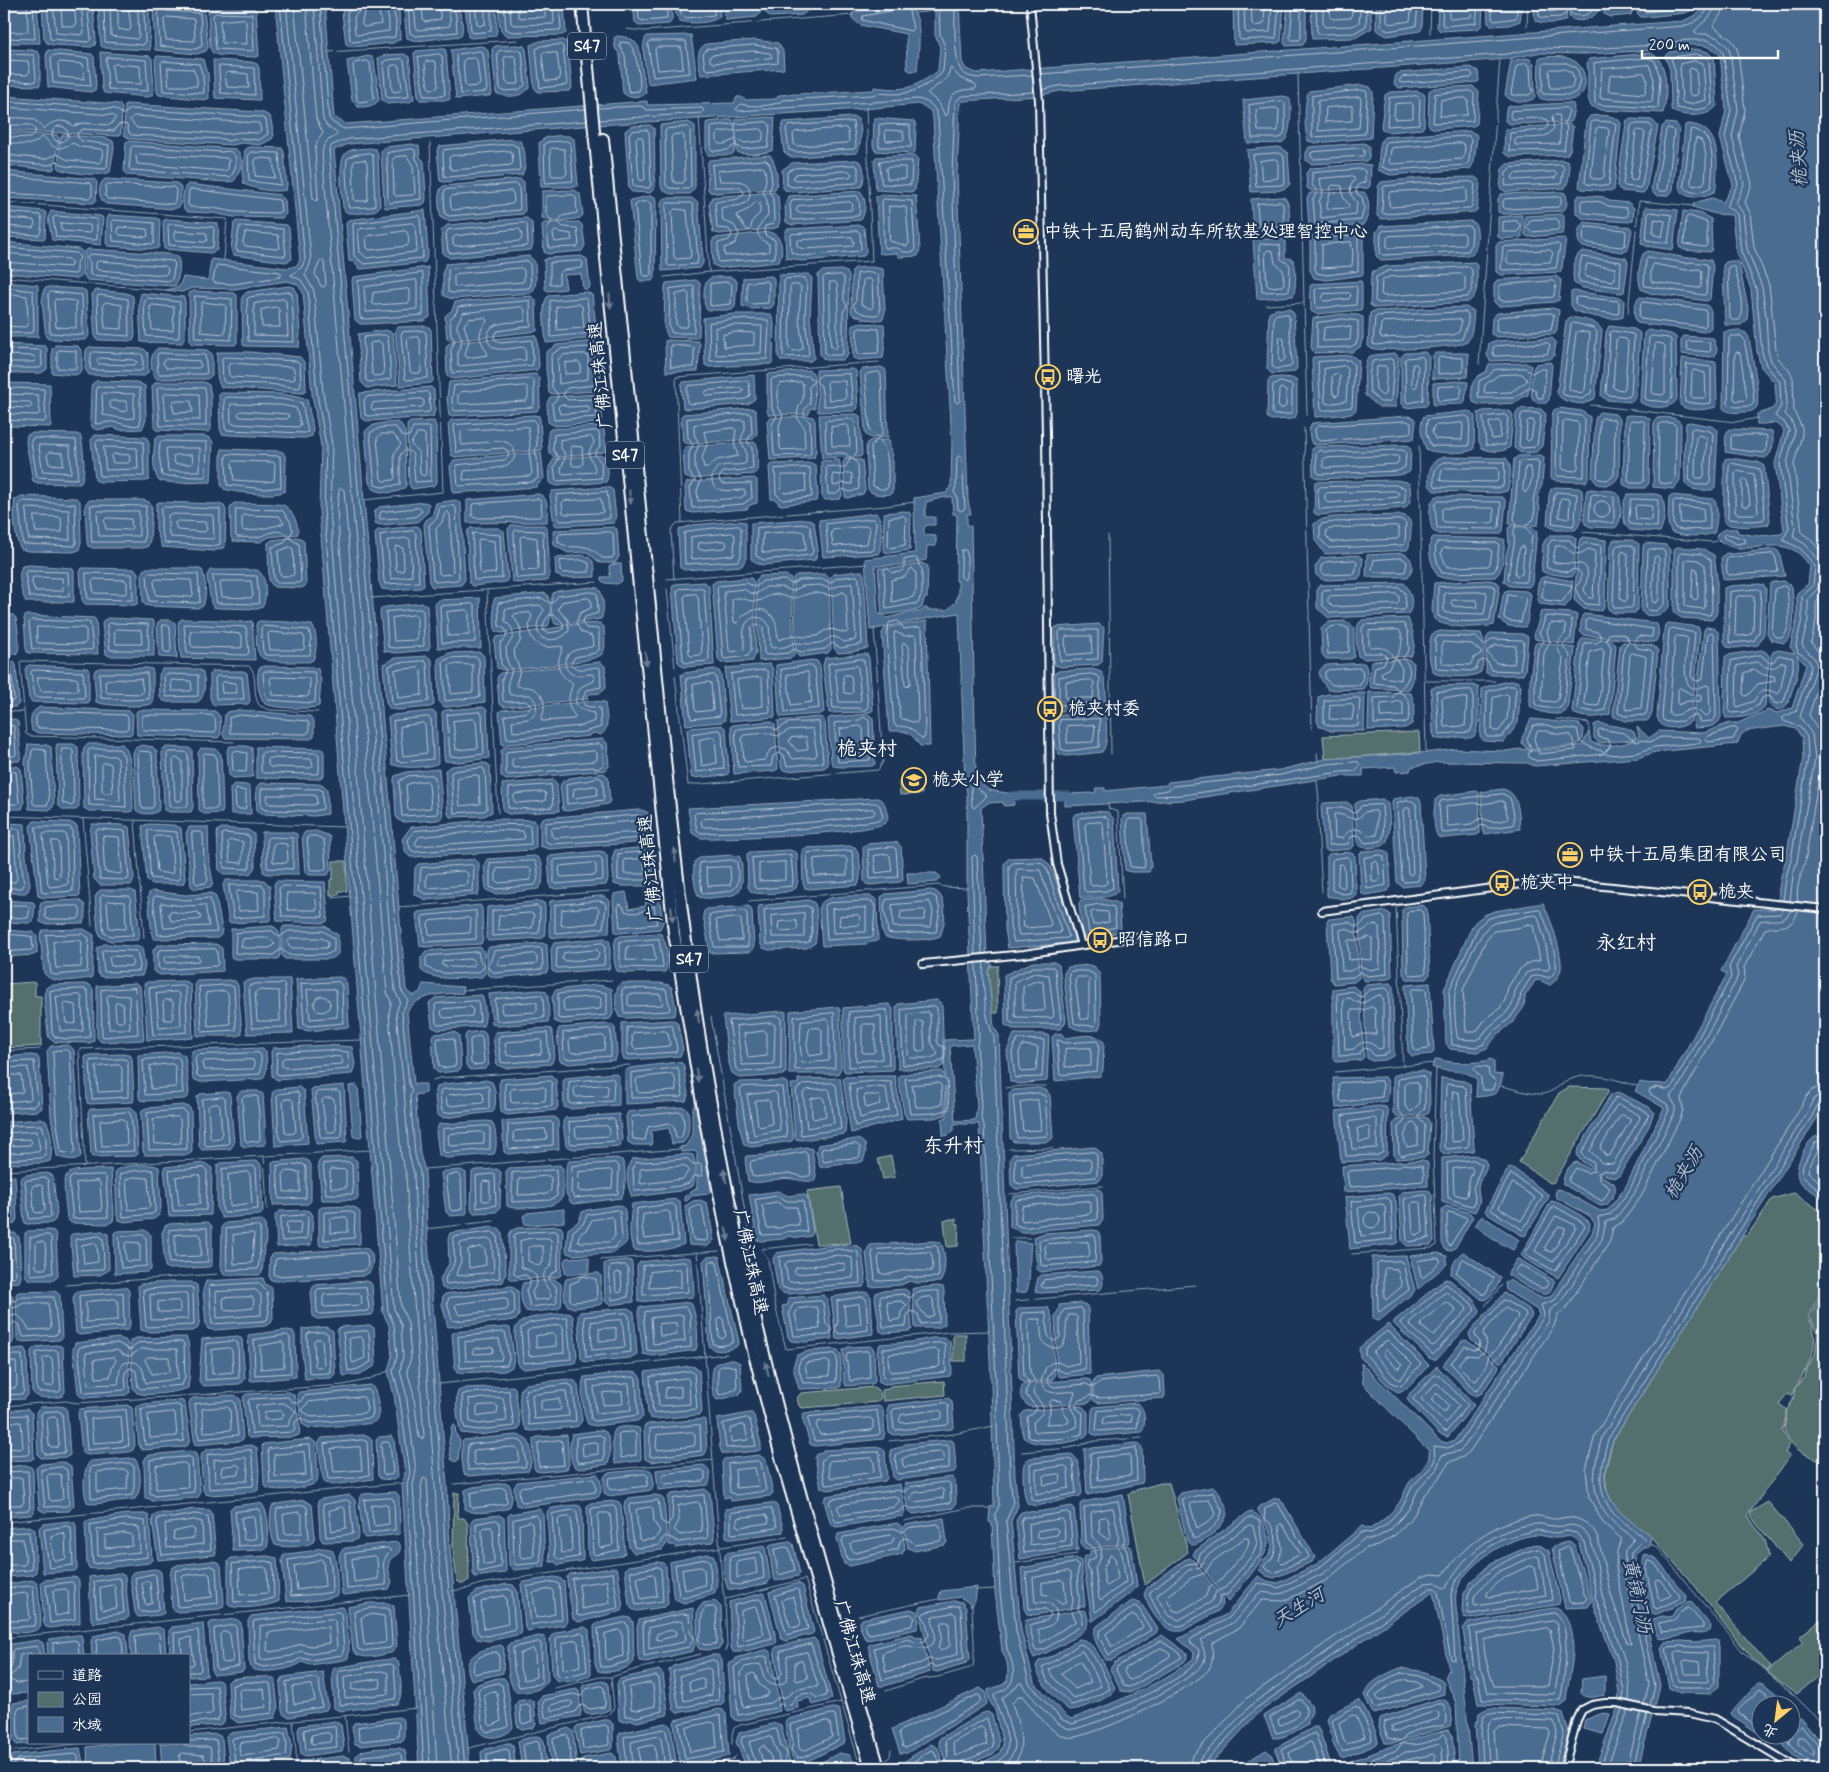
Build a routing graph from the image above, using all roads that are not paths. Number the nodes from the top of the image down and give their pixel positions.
1 (582, 4) edge
2 (589, 4) edge
3 (1030, 4) edge
4 (594, 86) junction
5 (1825, 909) edge
6 (1322, 911) dead end
7 (1137, 938) dead end
8 (1081, 946) junction
9 (923, 964) dead end
10 (871, 1754) junction
11 (871, 1768) edge
12 (879, 1768) edge
13 (1564, 1768) edge
14 (1797, 1768) edge

1 - 4 highway, 广佛江珠高速 / S47
2 - 4 highway, 广佛江珠高速 / S47
3 - 8 street
4 - 10 highway, 广佛江珠高速 / S47
5 - 6 street
7 - 8 street
8 - 9 street
10 - 11 highway, 广佛江珠高速 / S47
10 - 12 highway, 广佛江珠高速 / S47
13 - 14 street

